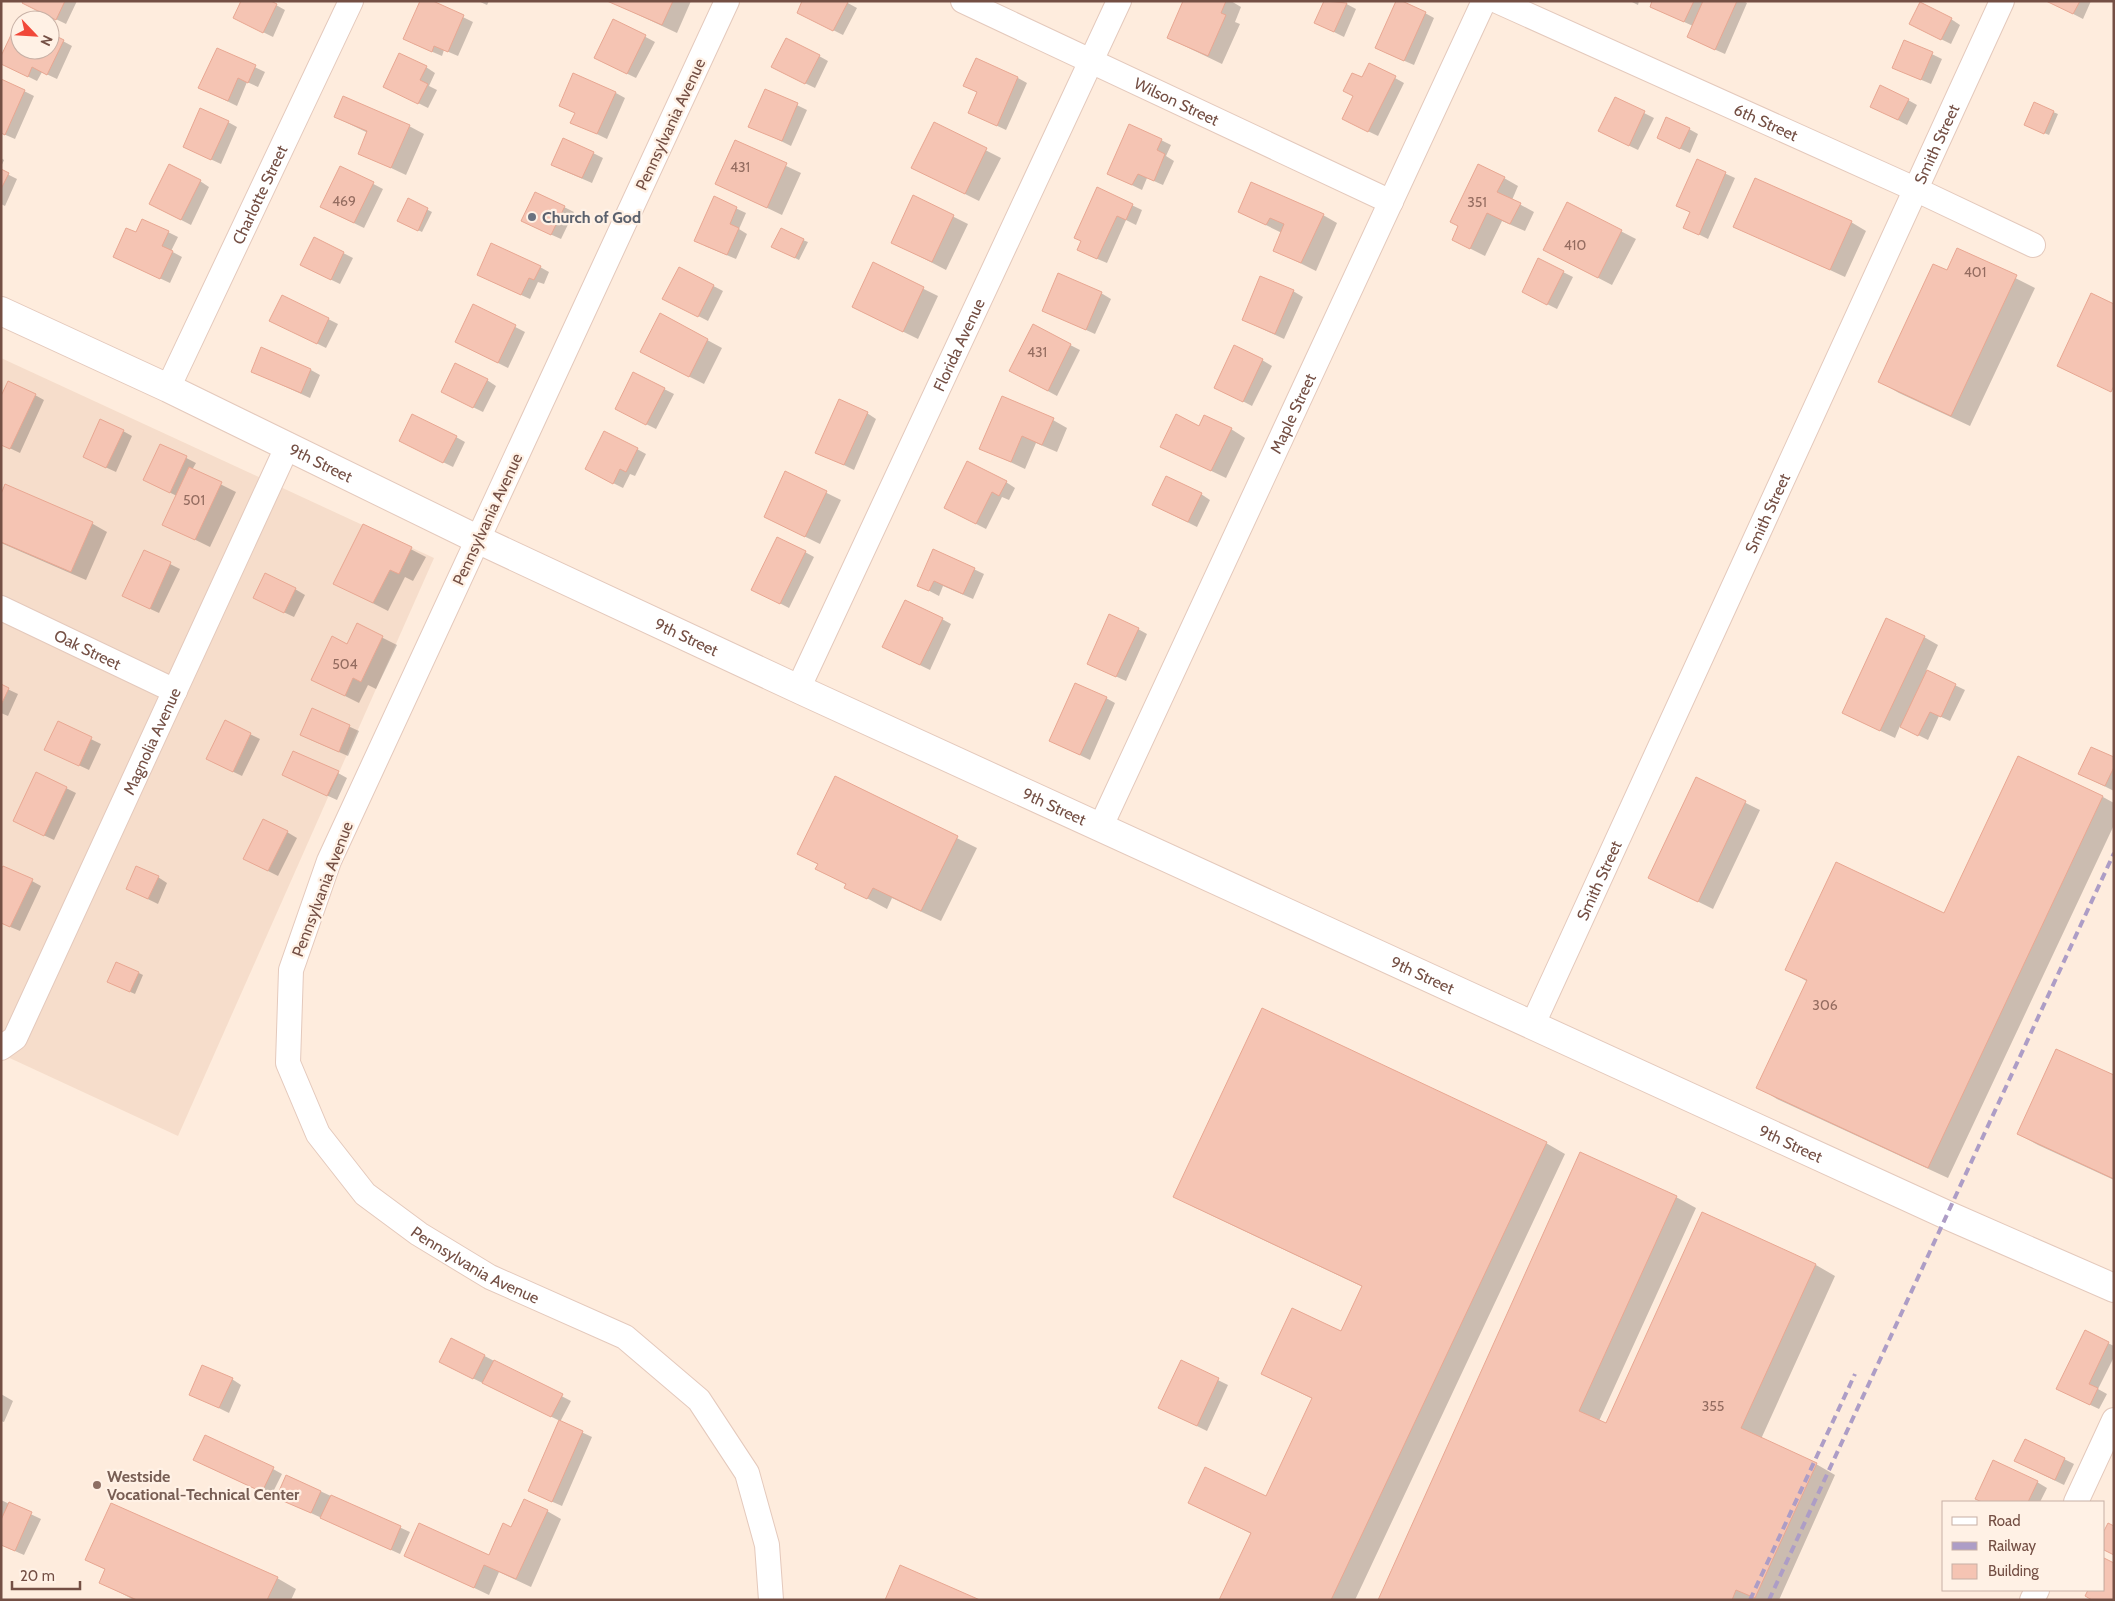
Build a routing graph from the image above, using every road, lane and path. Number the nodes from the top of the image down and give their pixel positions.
1 (351, 1) edge
2 (727, 1) edge
3 (964, 1) edge
4 (1119, 1) edge
5 (1484, 1) edge
6 (1497, 1) edge
7 (2002, 1) edge
8 (1091, 62) junction
9 (1917, 190) junction
10 (1391, 202) junction
11 (2033, 245) dead end
12 (1, 310) edge
13 (168, 388) junction
14 (288, 445) junction
15 (477, 539) junction
16 (1, 608) edge
17 (798, 689) junction
18 (175, 691) junction
19 (1101, 826) junction
20 (1533, 1024) junction
21 (8, 1043) edge
22 (2114, 1288) edge
23 (2114, 1420) edge
24 (2076, 1501) edge
25 (772, 1600) edge

1 - 13 street, Charlotte Street
2 - 15 street, Pennsylvania Avenue
3 - 8 street, Wilson Street
4 - 8 street, Florida Avenue
5 - 10 street, Maple Street
6 - 9 street, 6th Street
7 - 9 street, Smith Street
8 - 10 street, Wilson Street
8 - 17 street, Florida Avenue
9 - 11 street, 6th Street
9 - 20 street, Smith Street
10 - 19 street, Maple Street
12 - 13 street, 9th Street
13 - 14 street, 9th Street
14 - 15 street, 9th Street
14 - 18 street, Magnolia Avenue
15 - 17 street, 9th Street
15 - 25 street, Pennsylvania Avenue
16 - 18 street, Oak Street
17 - 19 street, 9th Street
18 - 21 street, Magnolia Avenue
19 - 20 street, 9th Street
20 - 22 street, 9th Street
23 - 24 street

